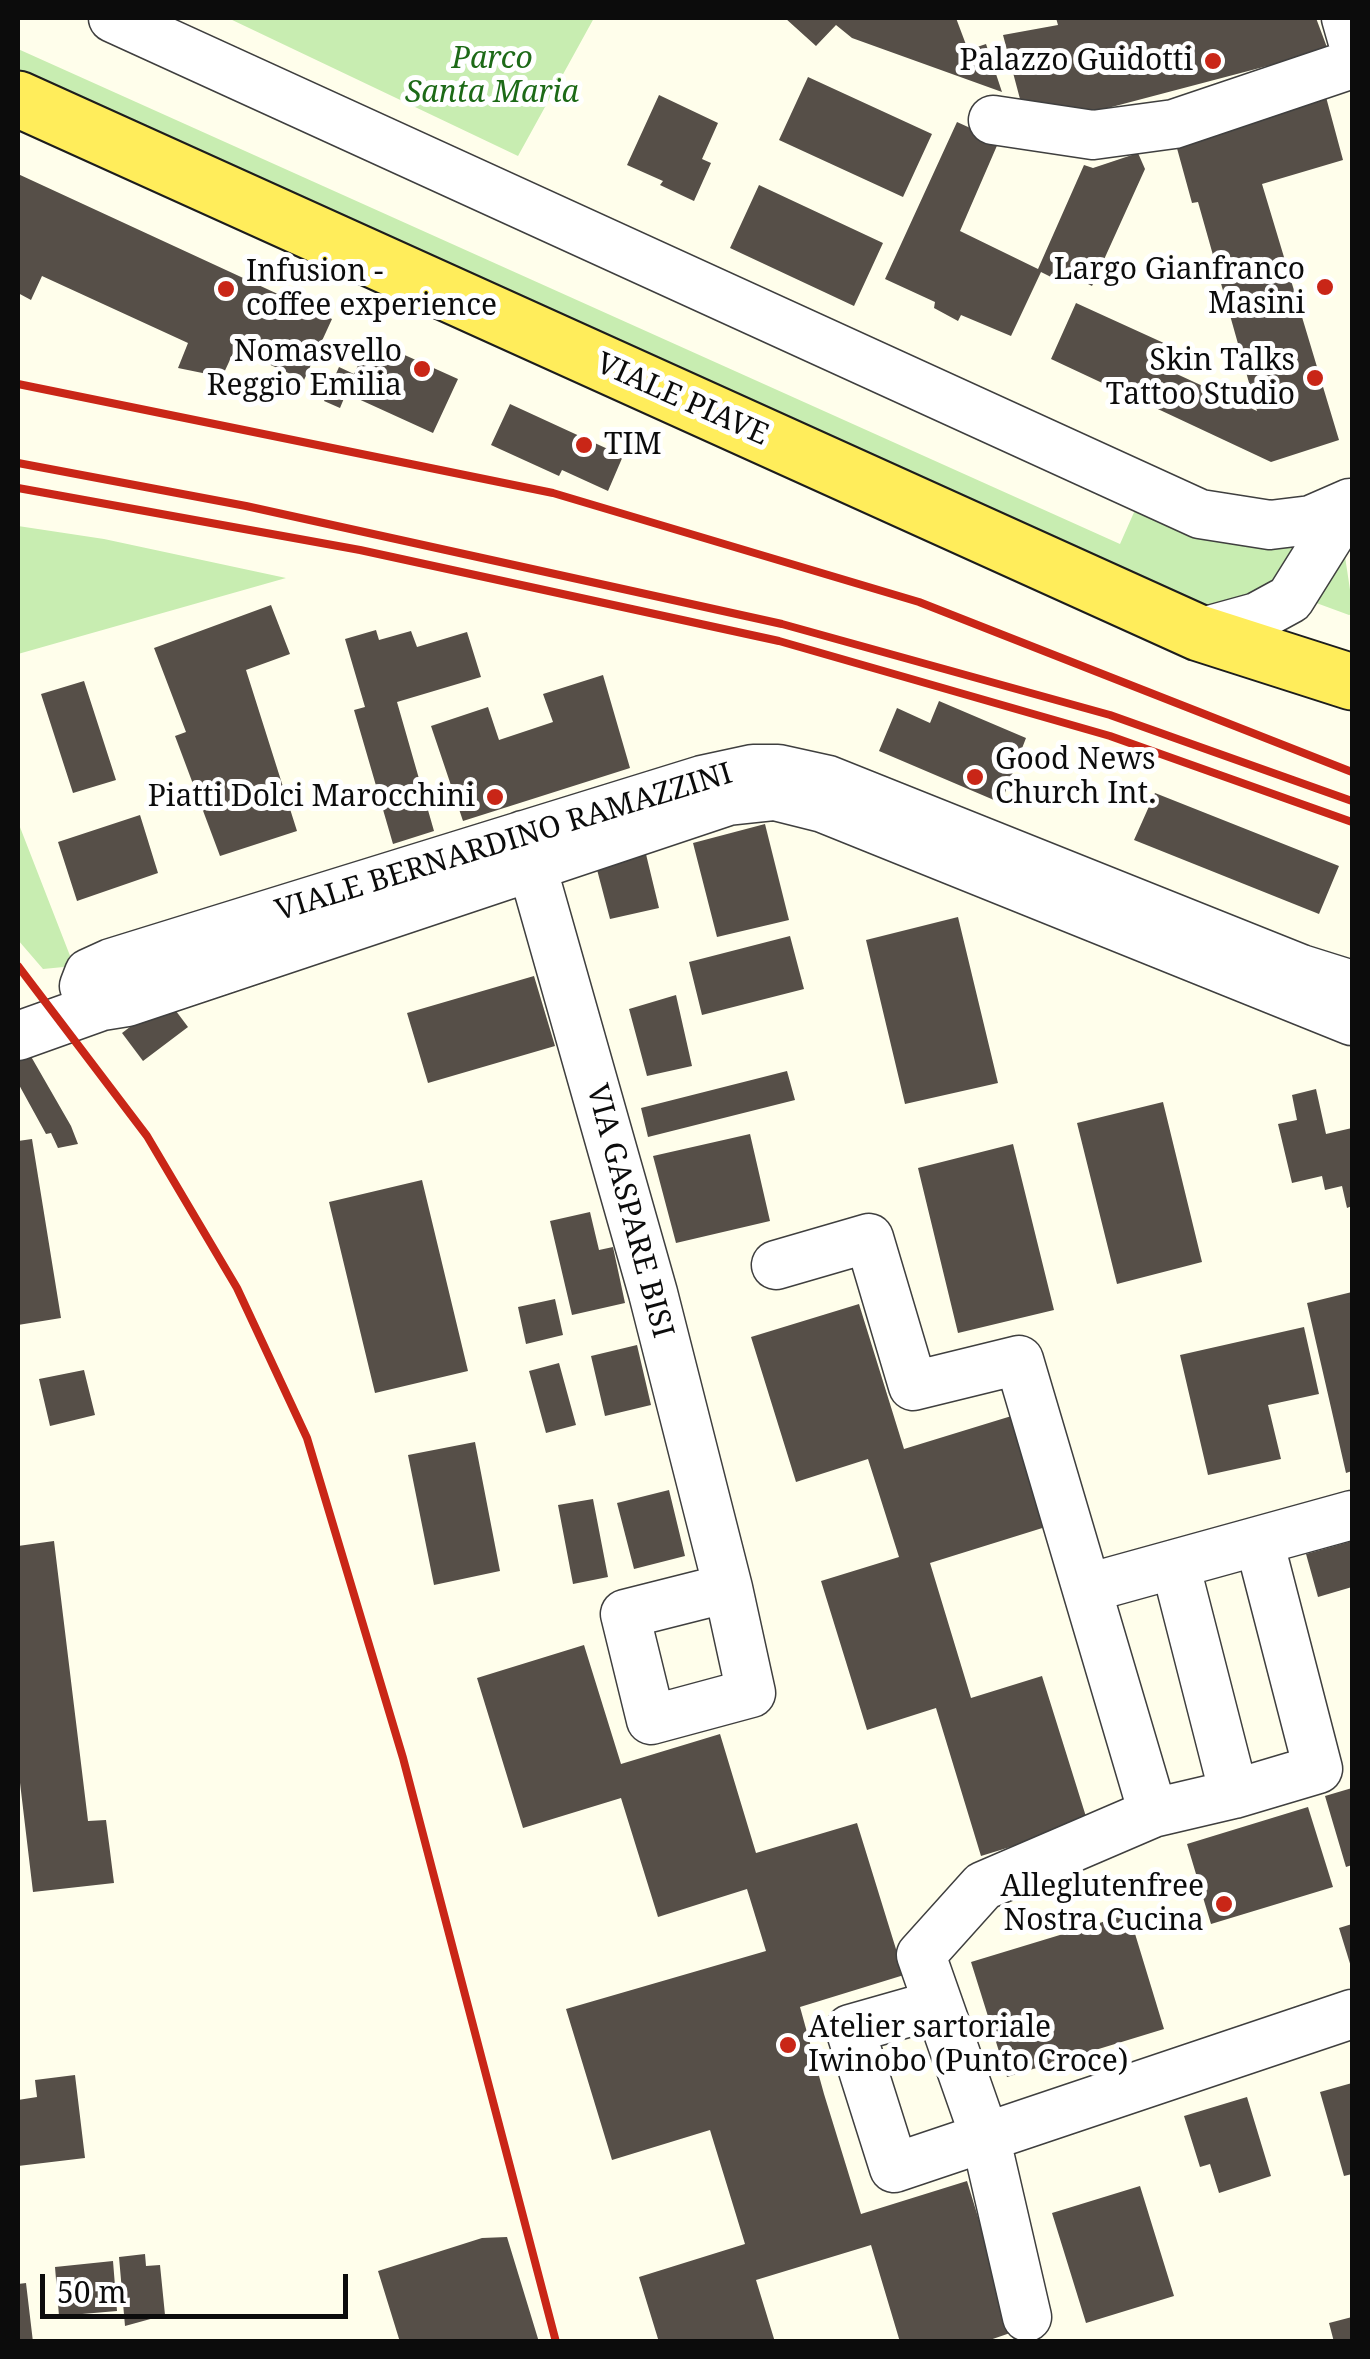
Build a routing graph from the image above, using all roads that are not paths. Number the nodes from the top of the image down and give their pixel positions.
1 (1346, 18) edge
2 (139, 23) edge
3 (1352, 40) edge
4 (1352, 64) edge
5 (18, 100) edge
6 (994, 120) dead end
7 (1352, 507) edge
8 (1290, 598) junction
9 (1200, 633) junction
10 (1342, 679) edge
11 (528, 850) junction
12 (1352, 985) edge
13 (1352, 1021) edge
14 (18, 1036) edge
15 (776, 1265) dead end
16 (1352, 1515) edge
17 (1259, 1541) junction
18 (1176, 1564) junction
19 (728, 1588) dead end
20 (1088, 1588) junction
21 (1234, 1794) junction
22 (1154, 1813) junction
23 (938, 2004) junction
24 (1352, 2014) edge
25 (986, 2140) junction
26 (1027, 2317) dead end

1 - 3 street
2 - 7 street
4 - 6 street
5 - 9 main road, VIALE PIAVE
7 - 8 street
8 - 9 street
8 - 10 street
9 - 10 main road, VIALE PIAVE
11 - 12 street, VIALE BERNARDINO RAMAZZINI
11 - 13 street, VIALE BERNARDINO RAMAZZINI
11 - 14 street, VIALE BERNARDINO RAMAZZINI
11 - 19 street, VIA GASPARE BISI
15 - 20 street
16 - 17 street
17 - 18 street
17 - 21 street
18 - 20 street
18 - 21 street
20 - 22 street
21 - 22 street
22 - 23 street
23 - 25 street
23 - 25 street
24 - 25 street
25 - 26 street

